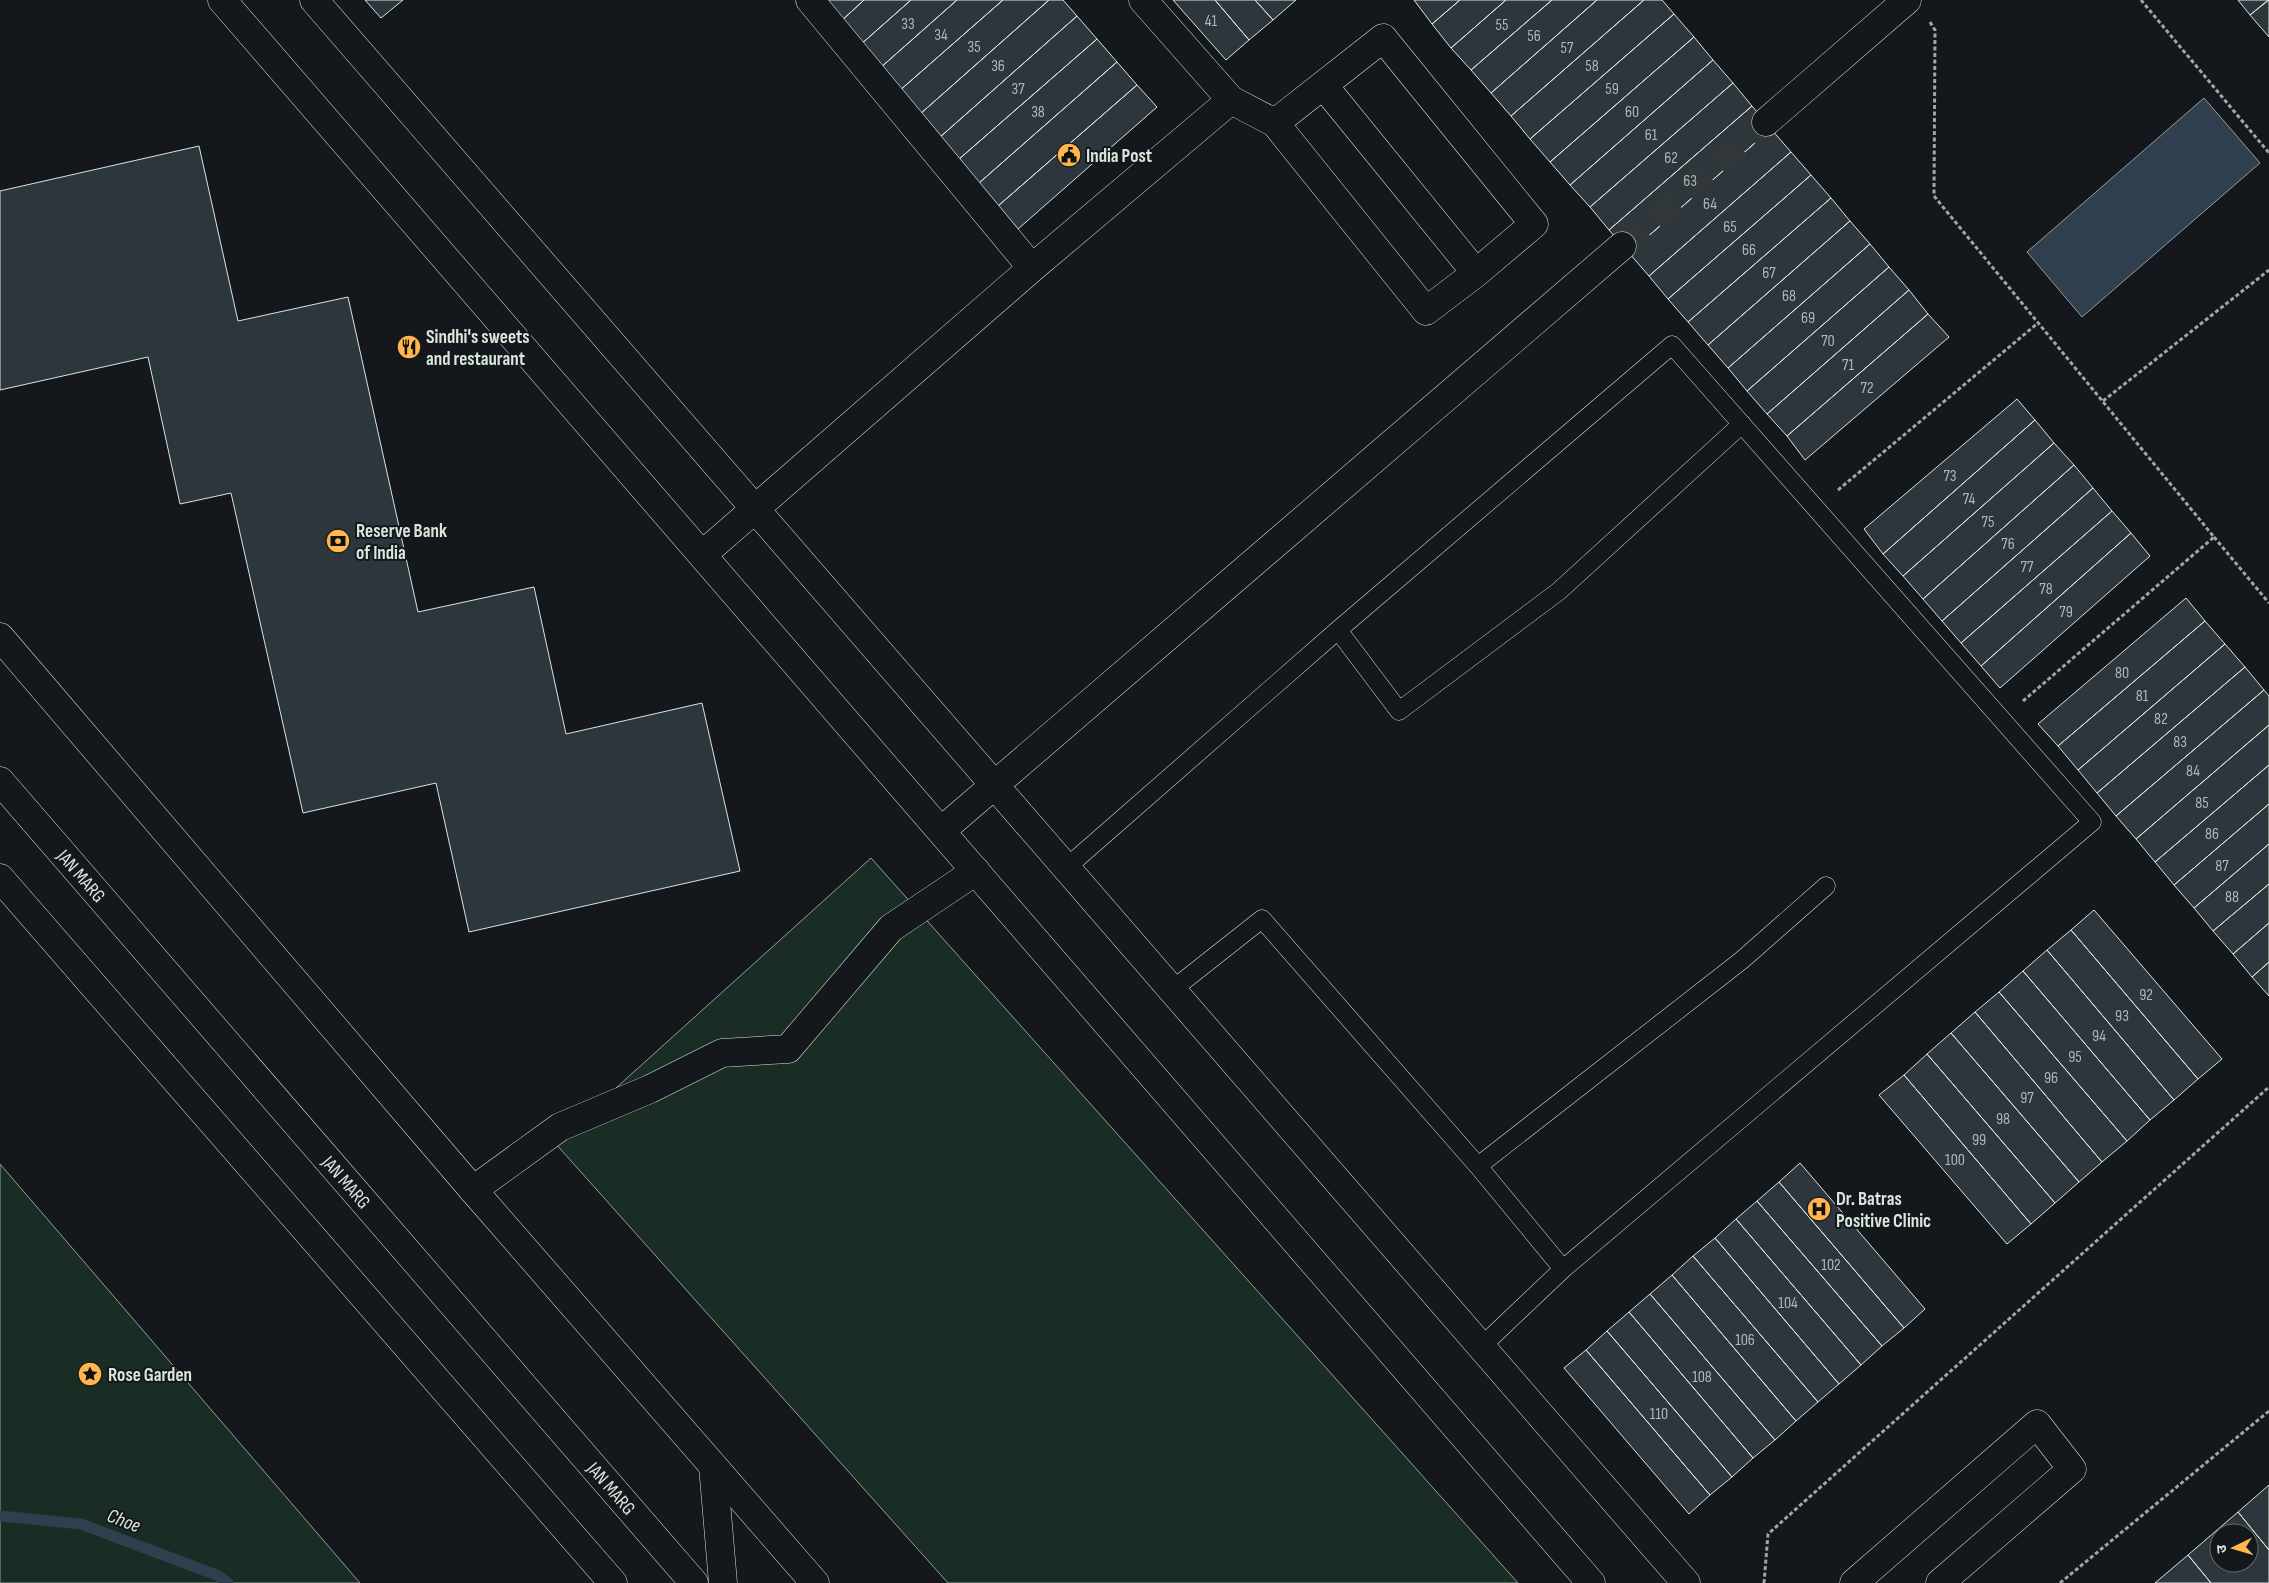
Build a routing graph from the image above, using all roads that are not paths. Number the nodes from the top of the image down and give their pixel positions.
1 (222, 0) edge
2 (314, 0) edge
3 (810, 0) edge
4 (1143, 0) edge
5 (1917, 8) edge
6 (1324, 86) junction
7 (1231, 100) junction
8 (1766, 122) tunnel mouth
9 (1275, 123) junction
10 (1622, 246) tunnel mouth
11 (1032, 268) junction
12 (1476, 273) junction
13 (1742, 424) junction
14 (756, 509) junction
15 (702, 555) junction
16 (1338, 630) junction
17 (0, 637) edge
18 (0, 781) edge
19 (995, 785) junction
20 (941, 831) junction
21 (1066, 868) junction
22 (976, 871) junction
23 (0, 878) edge
24 (1826, 886) dead end
25 (1172, 990) junction
26 (1478, 1166) junction
27 (473, 1190) junction
28 (1563, 1269) junction
29 (1481, 1347) junction
30 (713, 1466) junction
31 (613, 1583) edge
32 (694, 1583) edge
33 (723, 1583) edge
34 (814, 1583) edge
35 (1591, 1583) edge
36 (1686, 1583) edge
37 (1854, 1583) edge
38 (1940, 1583) edge

1 - 15 street
2 - 14 street
3 - 11 street
4 - 7 street
5 - 8 street
6 - 9 street
6 - 12 street
6 - 12 street
7 - 9 street
7 - 11 street
9 - 12 street
10 - 19 street
11 - 14 street
13 - 16 lane
13 - 16 lane
13 - 28 lane
14 - 15 street
14 - 19 street
15 - 20 street
16 - 21 lane
17 - 27 street
18 - 32 street, JAN MARG
19 - 20 street
19 - 21 street
20 - 22 street
21 - 25 street
22 - 27 street
22 - 35 street
23 - 31 street
24 - 26 lane
25 - 26 lane
25 - 29 street
26 - 28 lane
27 - 30 street
28 - 29 lane
29 - 36 street
30 - 33 street
30 - 34 street
37 - 38 street

